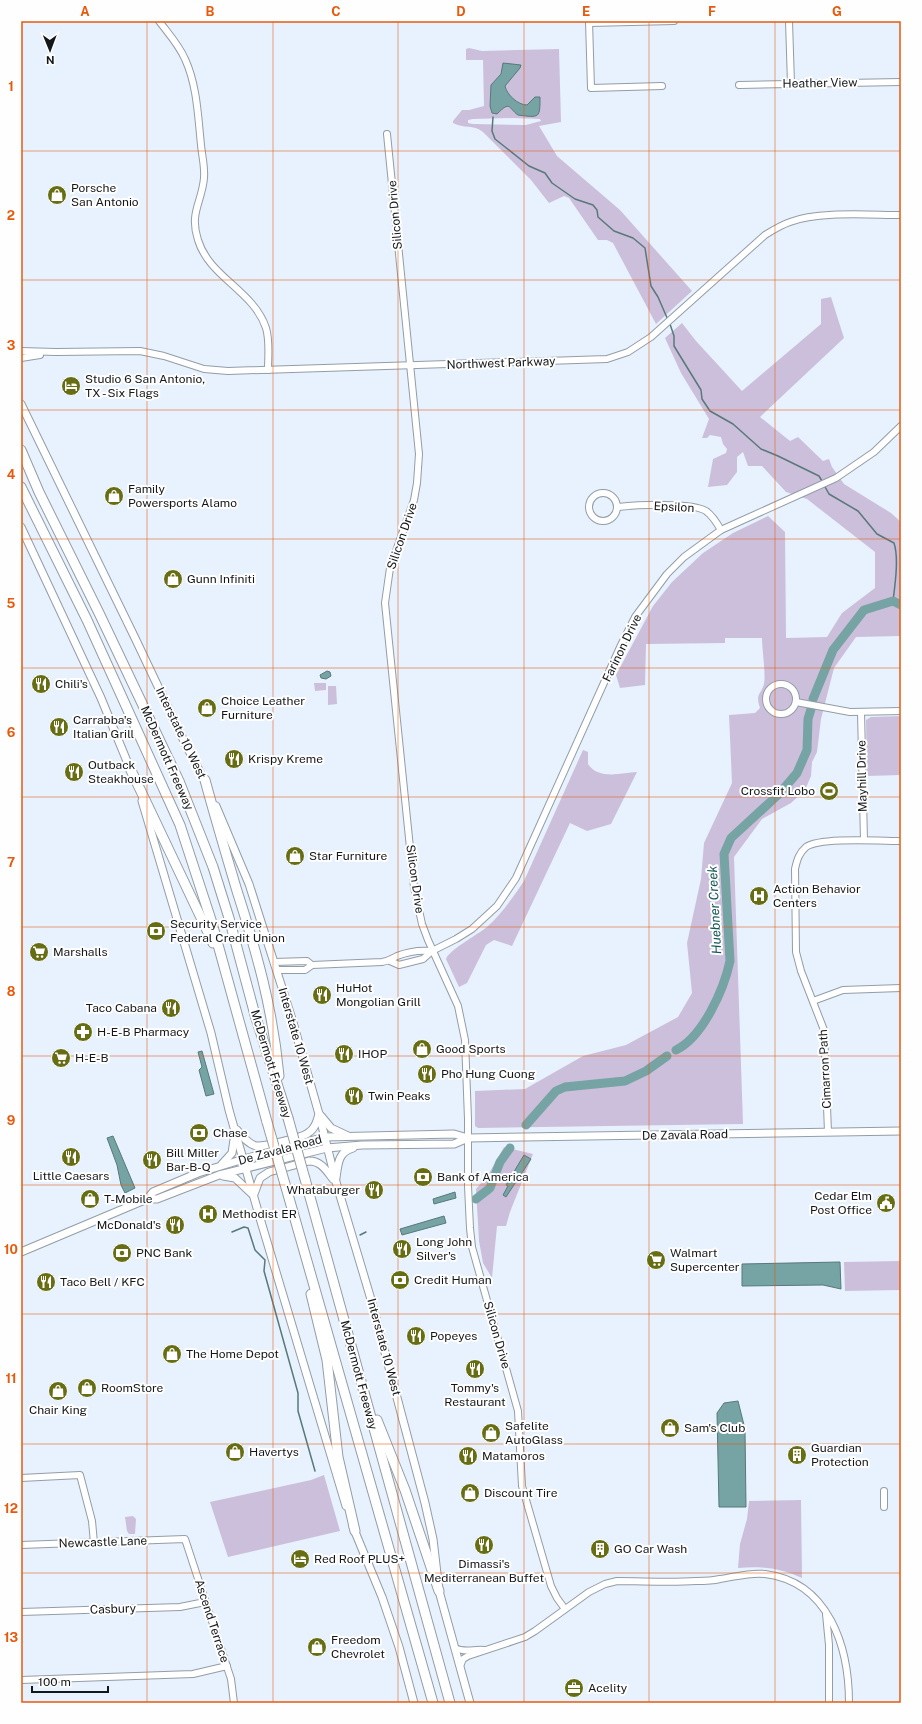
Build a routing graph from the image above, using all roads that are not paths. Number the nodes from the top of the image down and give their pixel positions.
1 (159, 21) edge
2 (674, 21) edge
3 (790, 21) edge
4 (589, 22) edge
5 (901, 82) edge
6 (791, 84) junction
7 (739, 85) dead end
8 (662, 86) dead end
9 (387, 134) dead end
10 (901, 215) edge
11 (21, 351) edge
12 (56, 352) junction
13 (21, 358) edge
14 (409, 365) junction
15 (268, 370) junction
16 (21, 404) edge
17 (901, 426) edge
18 (21, 450) edge
19 (21, 487) edge
20 (618, 507) junction
21 (21, 527) edge
22 (721, 530) junction
23 (796, 702) junction
24 (901, 711) edge
25 (861, 712) junction
26 (129, 766) junction
27 (204, 780) junction
28 (864, 840) junction
29 (901, 841) edge
30 (432, 951) junction
31 (274, 962) junction
32 (312, 965) junction
33 (276, 970) junction
34 (229, 980) junction
35 (901, 988) edge
36 (813, 1001) junction
37 (280, 1093) junction
38 (319, 1114) junction
39 (235, 1129) junction
40 (901, 1130) edge
41 (828, 1132) junction
42 (325, 1137) junction
43 (350, 1137) junction
44 (468, 1138) junction
45 (362, 1145) junction
46 (327, 1148) junction
47 (244, 1158) junction
48 (220, 1166) junction
49 (246, 1168) junction
50 (219, 1175) junction
51 (336, 1182) junction
52 (254, 1196) junction
53 (147, 1199) junction
54 (298, 1230) junction
55 (21, 1252) edge
56 (351, 1343) junction
57 (21, 1478) edge
58 (884, 1491) dead end
59 (884, 1507) dead end
60 (355, 1531) junction
61 (185, 1539) joint
62 (94, 1543) junction
63 (21, 1545) edge
64 (440, 1591) junction
65 (205, 1602) junction
66 (565, 1609) junction
67 (21, 1612) edge
68 (826, 1613) junction
69 (455, 1648) junction
70 (484, 1650) junction
71 (227, 1666) junction
72 (460, 1666) junction
73 (21, 1680) edge
74 (234, 1703) edge
75 (414, 1703) edge
76 (433, 1703) edge
77 (450, 1703) edge
78 (470, 1703) edge
79 (829, 1703) edge
80 (849, 1703) edge

1 - 15 street
2 - 4 street
3 - 6 street
4 - 8 street
5 - 6 street, Heather View
6 - 7 street, Heather View
9 - 14 street, Silicon Drive
10 - 14 street, Northwest Parkway
11 - 12 street, Northwest Parkway
12 - 13 street, Northwest Parkway
12 - 15 street, Northwest Parkway
14 - 15 street, Northwest Parkway
14 - 30 street, Silicon Drive
16 - 27 main road, Interstate 10 West
17 - 22 street, Farinon Drive
18 - 37 highway, McDermott Freeway
19 - 34 highway, McDermott Freeway
20 - 20 street
20 - 22 street, Epsilon
21 - 26 main road
22 - 30 street, Farinon Drive
23 - 23 street
23 - 25 street
24 - 25 street
25 - 28 street, Mayhill Drive
26 - 34 highway
26 - 39 main road
27 - 31 main road, Interstate 10 West
27 - 37 highway
28 - 29 street, Cimarron Path
28 - 36 street, Cimarron Path
30 - 32 street, Farinon Drive
30 - 44 street, Silicon Drive
31 - 32 street, Farinon Drive
31 - 33 main road, Interstate 10 West
32 - 33 street, Farinon Drive
33 - 38 main road, Interstate 10 West
34 - 54 highway, McDermott Freeway, bridge
35 - 36 street
36 - 41 street, Cimarron Path
37 - 56 highway, McDermott Freeway, bridge
38 - 39 main road
38 - 42 main road, Interstate 10 West
38 - 43 main road
39 - 47 main road
39 - 48 main road
40 - 41 main road, De Zavala Road
41 - 44 main road, De Zavala Road
42 - 43 main road, De Zavala Road
42 - 46 main road, Interstate 10 West
42 - 47 main road, De Zavala Road
43 - 44 main road, De Zavala Road
44 - 45 main road, De Zavala Road
44 - 66 street, Silicon Drive
45 - 46 main road, De Zavala Road
45 - 51 main road
46 - 49 main road, De Zavala Road
46 - 51 main road, Interstate 10 West
47 - 48 main road, De Zavala Road
47 - 49 main road
48 - 53 main road, De Zavala Road
49 - 50 main road, De Zavala Road
49 - 52 main road
50 - 52 main road
50 - 53 main road, De Zavala Road
51 - 52 main road
51 - 64 main road, Interstate 10 West
52 - 60 main road
53 - 55 main road, De Zavala Road
54 - 60 highway
54 - 76 highway, McDermott Freeway
56 - 64 highway
56 - 77 highway, McDermott Freeway
57 - 62 street
58 - 59 street
60 - 75 main road
61 - 62 street, Newcastle Lane
61 - 65 street, Ascend Terrace
62 - 63 street, Newcastle Lane
64 - 69 main road, Interstate 10 West
65 - 67 street, Casbury
65 - 71 street, Ascend Terrace
66 - 68 street
66 - 70 street
68 - 79 street
68 - 80 street
69 - 70 street
69 - 72 main road, Interstate 10 West
70 - 72 street
71 - 73 street
71 - 74 street, Ascend Terrace
72 - 78 main road, Interstate 10 West

